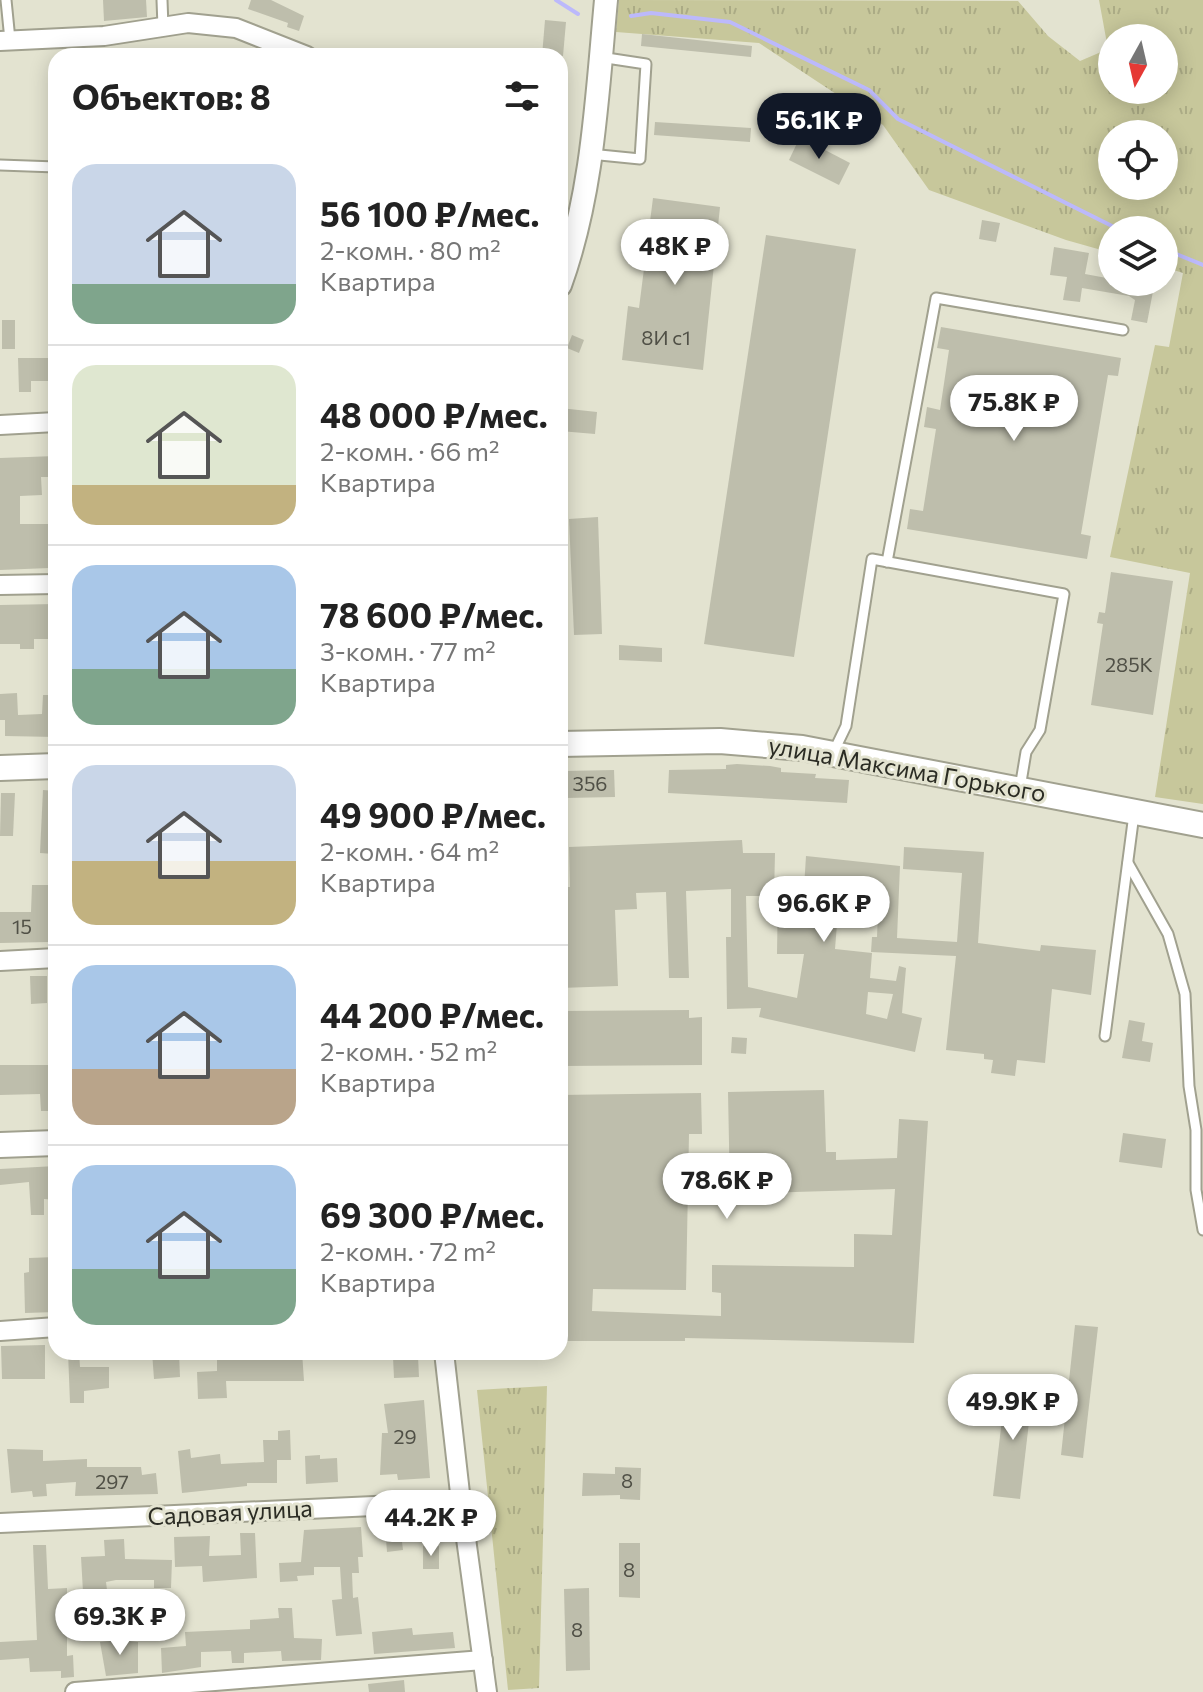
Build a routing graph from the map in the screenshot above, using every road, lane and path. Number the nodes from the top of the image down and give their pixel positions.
1 (6, 0) edge
2 (162, 0) edge
3 (606, 0) edge
4 (163, 27) junction
5 (5, 40) edge
6 (287, 48) edge
7 (600, 57) junction
8 (590, 154) junction
9 (0, 165) edge
10 (48, 167) edge
11 (568, 237) edge
12 (1123, 330) dead end
13 (48, 422) edge
14 (0, 425) edge
15 (887, 562) junction
16 (48, 584) edge
17 (0, 585) edge
18 (568, 744) edge
19 (833, 753) junction
20 (48, 766) edge
21 (0, 768) edge
22 (1020, 788) junction
23 (1135, 811) junction
24 (1203, 825) edge
25 (1128, 863) junction
26 (48, 958) edge
27 (0, 961) edge
28 (1105, 1036) dead end
29 (48, 1143) edge
30 (0, 1145) edge
31 (1203, 1230) edge
32 (48, 1328) edge
33 (0, 1331) edge
34 (445, 1360) edge
35 (461, 1502) junction
36 (0, 1523) edge
37 (483, 1660) junction
38 (75, 1692) edge
39 (487, 1692) edge

1 - 5 lane
2 - 4 lane
3 - 7 street
4 - 5 street
4 - 6 street
7 - 8 street
7 - 8 lane
8 - 11 street
9 - 10 lane
12 - 15 lane
13 - 14 street
15 - 19 lane
15 - 22 lane
16 - 17 street
18 - 19 main road, улица Максима Горького
19 - 22 main road, улица Максима Горького
20 - 21 main road
22 - 23 main road, улица Максима Горького
23 - 24 main road, улица Максима Горького
23 - 25 lane
25 - 28 lane
25 - 31 lane
26 - 27 street
29 - 30 main road
32 - 33 street
34 - 35 street
35 - 36 street, Садовая улица
35 - 37 street
37 - 38 street
37 - 39 street

